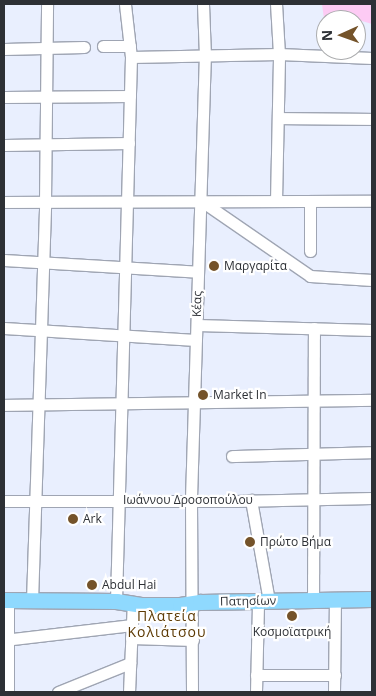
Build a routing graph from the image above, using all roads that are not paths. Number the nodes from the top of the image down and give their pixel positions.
1 (47, 4) edge
2 (126, 4) edge
3 (203, 4) edge
4 (276, 4) edge
5 (103, 46) dead end
6 (84, 47) dead end
7 (46, 48) junction
8 (4, 49) edge
9 (131, 51) junction
10 (279, 54) junction
11 (205, 56) junction
12 (372, 58) edge
13 (46, 96) junction
14 (130, 96) junction
15 (4, 97) edge
16 (278, 118) junction
17 (372, 119) edge
18 (129, 143) junction
19 (46, 144) junction
20 (4, 145) edge
21 (200, 200) junction
22 (276, 201) junction
23 (310, 201) junction
24 (372, 201) edge
25 (4, 202) edge
26 (45, 202) junction
27 (129, 202) junction
28 (310, 251) dead end
29 (4, 260) edge
30 (42, 263) junction
31 (127, 268) junction
32 (198, 272) junction
33 (372, 280) edge
34 (196, 325) junction
35 (4, 328) edge
36 (39, 328) junction
37 (314, 328) junction
38 (372, 330) edge
39 (122, 335) junction
40 (196, 340) junction
41 (372, 400) edge
42 (314, 401) junction
43 (194, 403) junction
44 (121, 404) junction
45 (4, 405) edge
46 (38, 405) junction
47 (372, 452) edge
48 (313, 454) junction
49 (232, 456) dead end
50 (372, 498) edge
51 (313, 499) junction
52 (191, 500) junction
53 (250, 500) junction
54 (4, 501) edge
55 (35, 501) junction
56 (118, 501) junction
57 (372, 599) edge
58 (6, 600) edge
59 (313, 600) junction
60 (335, 600) junction
61 (32, 601) junction
62 (116, 601) junction
63 (264, 601) junction
64 (133, 602) junction
65 (192, 604) junction
66 (132, 625) junction
67 (131, 638) junction
68 (5, 640) edge
69 (193, 640) junction
70 (130, 663) junction
71 (335, 675) junction
72 (256, 676) junction
73 (8, 692) edge
74 (58, 692) edge
75 (129, 692) edge
76 (192, 692) edge
77 (256, 692) edge
78 (334, 692) edge

1 - 7 street
2 - 9 street
3 - 11 street, Κέας
4 - 10 street
5 - 9 street
6 - 7 street
7 - 8 street
7 - 13 street
9 - 11 street
9 - 14 street
10 - 11 street
10 - 12 street
10 - 16 street
11 - 21 street, Κέας
13 - 14 street
13 - 15 street
13 - 19 street
14 - 18 street
16 - 17 street
16 - 22 street
18 - 19 street
18 - 27 street
19 - 20 street
19 - 26 street
21 - 22 street
21 - 27 street
21 - 32 street, Κέας
21 - 33 street
22 - 23 street
23 - 24 street
23 - 28 street
25 - 26 street
26 - 27 street
26 - 30 street
27 - 31 street
29 - 30 street
30 - 31 street
30 - 36 street
31 - 32 street
31 - 39 street
32 - 34 street, Κέας
34 - 37 street
34 - 40 street, Κέας
35 - 36 street
36 - 39 street
36 - 46 street
37 - 38 street
37 - 42 street
39 - 40 street
39 - 44 street
40 - 43 street, Κέας
41 - 42 street
42 - 43 street
42 - 48 street
43 - 44 street
43 - 52 street, Κέας
44 - 46 street
44 - 56 street
45 - 46 street
46 - 55 street
47 - 48 street
48 - 49 street
48 - 51 street
50 - 51 street, Ιωάννου Δροσοπούλου
51 - 53 street, Ιωάννου Δροσοπούλου
51 - 59 street
52 - 53 street, Ιωάννου Δροσοπούλου
52 - 56 street, Ιωάννου Δροσοπούλου
52 - 65 street, Κέας
53 - 63 street
54 - 55 street, Ιωάννου Δροσοπούλου
55 - 56 street, Ιωάννου Δροσοπούλου
55 - 61 street
56 - 62 street
57 - 60 main road, Πατησίων
58 - 61 main road, Πατησίων
58 - 68 street
59 - 60 main road, Πατησίων
59 - 63 main road, Πατησίων
60 - 71 street
61 - 62 main road, Πατησίων
62 - 64 main road, Πατησίων
63 - 65 main road, Πατησίων
63 - 72 street
64 - 65 main road, Πατησίων
64 - 66 street
65 - 69 street, Κέας
66 - 67 street
66 - 68 street
67 - 69 street
67 - 70 street
68 - 73 street
69 - 76 street, Κέας
70 - 74 street
70 - 75 street
71 - 72 street
71 - 78 street
72 - 77 street

